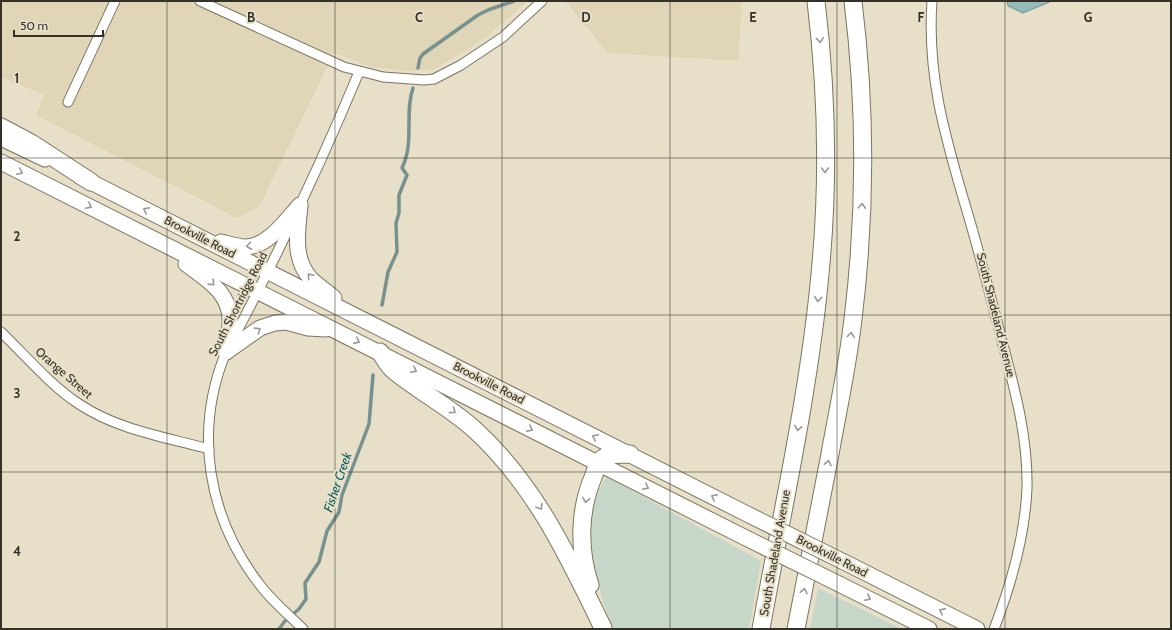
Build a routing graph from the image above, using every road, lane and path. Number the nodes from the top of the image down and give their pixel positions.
1 (115, 1) edge
2 (200, 1) edge
3 (542, 1) edge
4 (816, 1) edge
5 (853, 1) edge
6 (932, 1) edge
7 (359, 72) junction
8 (68, 102) dead end
9 (1, 127) edge
10 (1, 138) edge
11 (1, 162) edge
12 (91, 182) junction
13 (300, 205) junction
14 (194, 234) junction
15 (160, 242) junction
16 (268, 272) junction
17 (258, 291) junction
18 (349, 312) junction
19 (334, 330) junction
20 (1, 332) edge
21 (226, 352) junction
22 (380, 352) junction
23 (209, 449) junction
24 (630, 454) junction
25 (598, 463) junction
26 (303, 629) edge
27 (603, 629) edge
28 (761, 629) edge
29 (796, 629) edge
30 (928, 629) edge
31 (977, 629) edge
32 (994, 629) edge

1 - 8 street
2 - 7 street
3 - 7 street
4 -> 28 highway, South Shadeland Avenue
29 -> 5 highway
6 - 32 street, South Shadeland Avenue
7 - 13 street, South Shortridge Road
9 - 12 highway
10 - 12 main road, Brookville Road
11 -> 15 main road, Brookville Road
14 -> 12 main road, Brookville Road
13 -> 14 main road
13 - 16 street, South Shortridge Road
18 -> 13 main road
14 - 16 main road, Brookville Road
15 - 17 main road, Brookville Road
15 -> 21 main road
16 - 17 street, South Shortridge Road
16 - 18 main road, Brookville Road
17 - 19 main road, Brookville Road
17 - 21 street, South Shortridge Road
24 -> 18 main road, Brookville Road
21 -> 19 main road
19 -> 22 main road, Brookville Road
20 - 23 street, Orange Street
21 - 23 street, South Shortridge Road
22 -> 25 main road, Brookville Road
22 -> 27 highway
23 - 26 street, South Shortridge Road
24 - 25 highway
31 -> 24 main road, Brookville Road, bridge
25 -> 27 highway
25 -> 30 main road, Brookville Road, bridge

